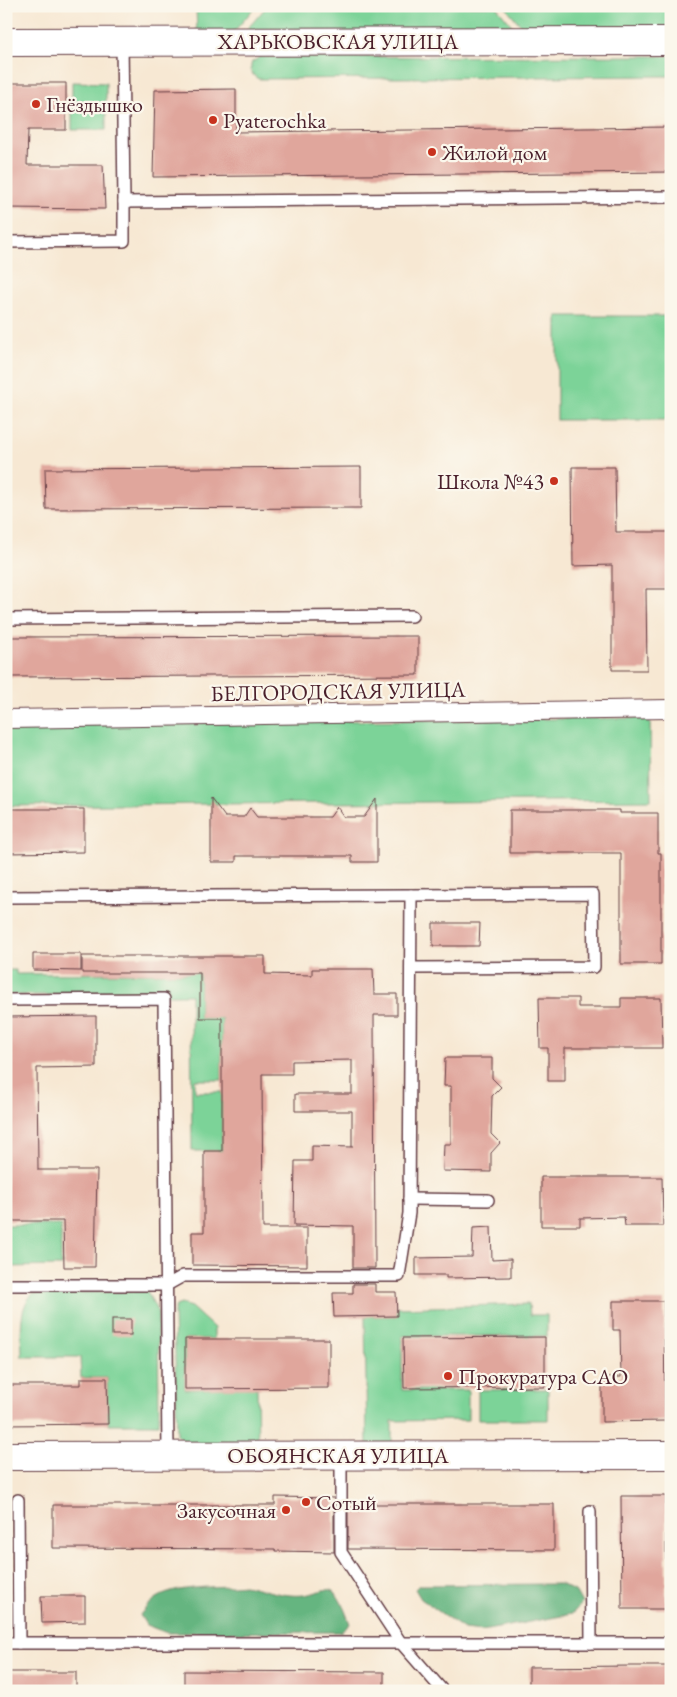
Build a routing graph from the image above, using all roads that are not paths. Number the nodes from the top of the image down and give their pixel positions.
1 (122, 41) junction
2 (671, 41) edge
3 (6, 42) edge
4 (671, 197) edge
5 (124, 202) junction
6 (6, 242) edge
7 (412, 616) dead end
8 (6, 618) edge
9 (671, 709) edge
10 (6, 719) edge
11 (411, 895) junction
12 (6, 897) edge
13 (410, 968) junction
14 (6, 1000) edge
15 (409, 1199) junction
16 (488, 1200) dead end
17 (6, 1285) edge
18 (167, 1285) junction
19 (168, 1455) junction
20 (341, 1455) junction
21 (671, 1455) edge
22 (6, 1456) edge
23 (18, 1500) dead end
24 (590, 1510) dead end
25 (6, 1643) edge
26 (19, 1643) junction
27 (401, 1643) junction
28 (591, 1643) junction
29 (671, 1643) edge
30 (443, 1691) edge

1 - 2 street, ХАРЬКОВСКАЯ УЛИЦА
1 - 3 street, ХАРЬКОВСКАЯ УЛИЦА
1 - 5 lane
4 - 5 lane
5 - 6 lane
7 - 8 lane
9 - 10 street, БЕЛГОРОДСКАЯ УЛИЦА
11 - 12 lane
11 - 13 lane
11 - 13 lane
13 - 15 lane
14 - 18 lane
15 - 16 lane
15 - 18 lane
17 - 18 lane
18 - 19 lane
19 - 20 street, ОБОЯНСКАЯ УЛИЦА
19 - 22 street, ОБОЯНСКАЯ УЛИЦА
20 - 21 street, ОБОЯНСКАЯ УЛИЦА
20 - 27 lane
23 - 26 lane
24 - 28 lane
25 - 26 lane
26 - 27 lane
27 - 28 lane
27 - 30 lane
28 - 29 lane

